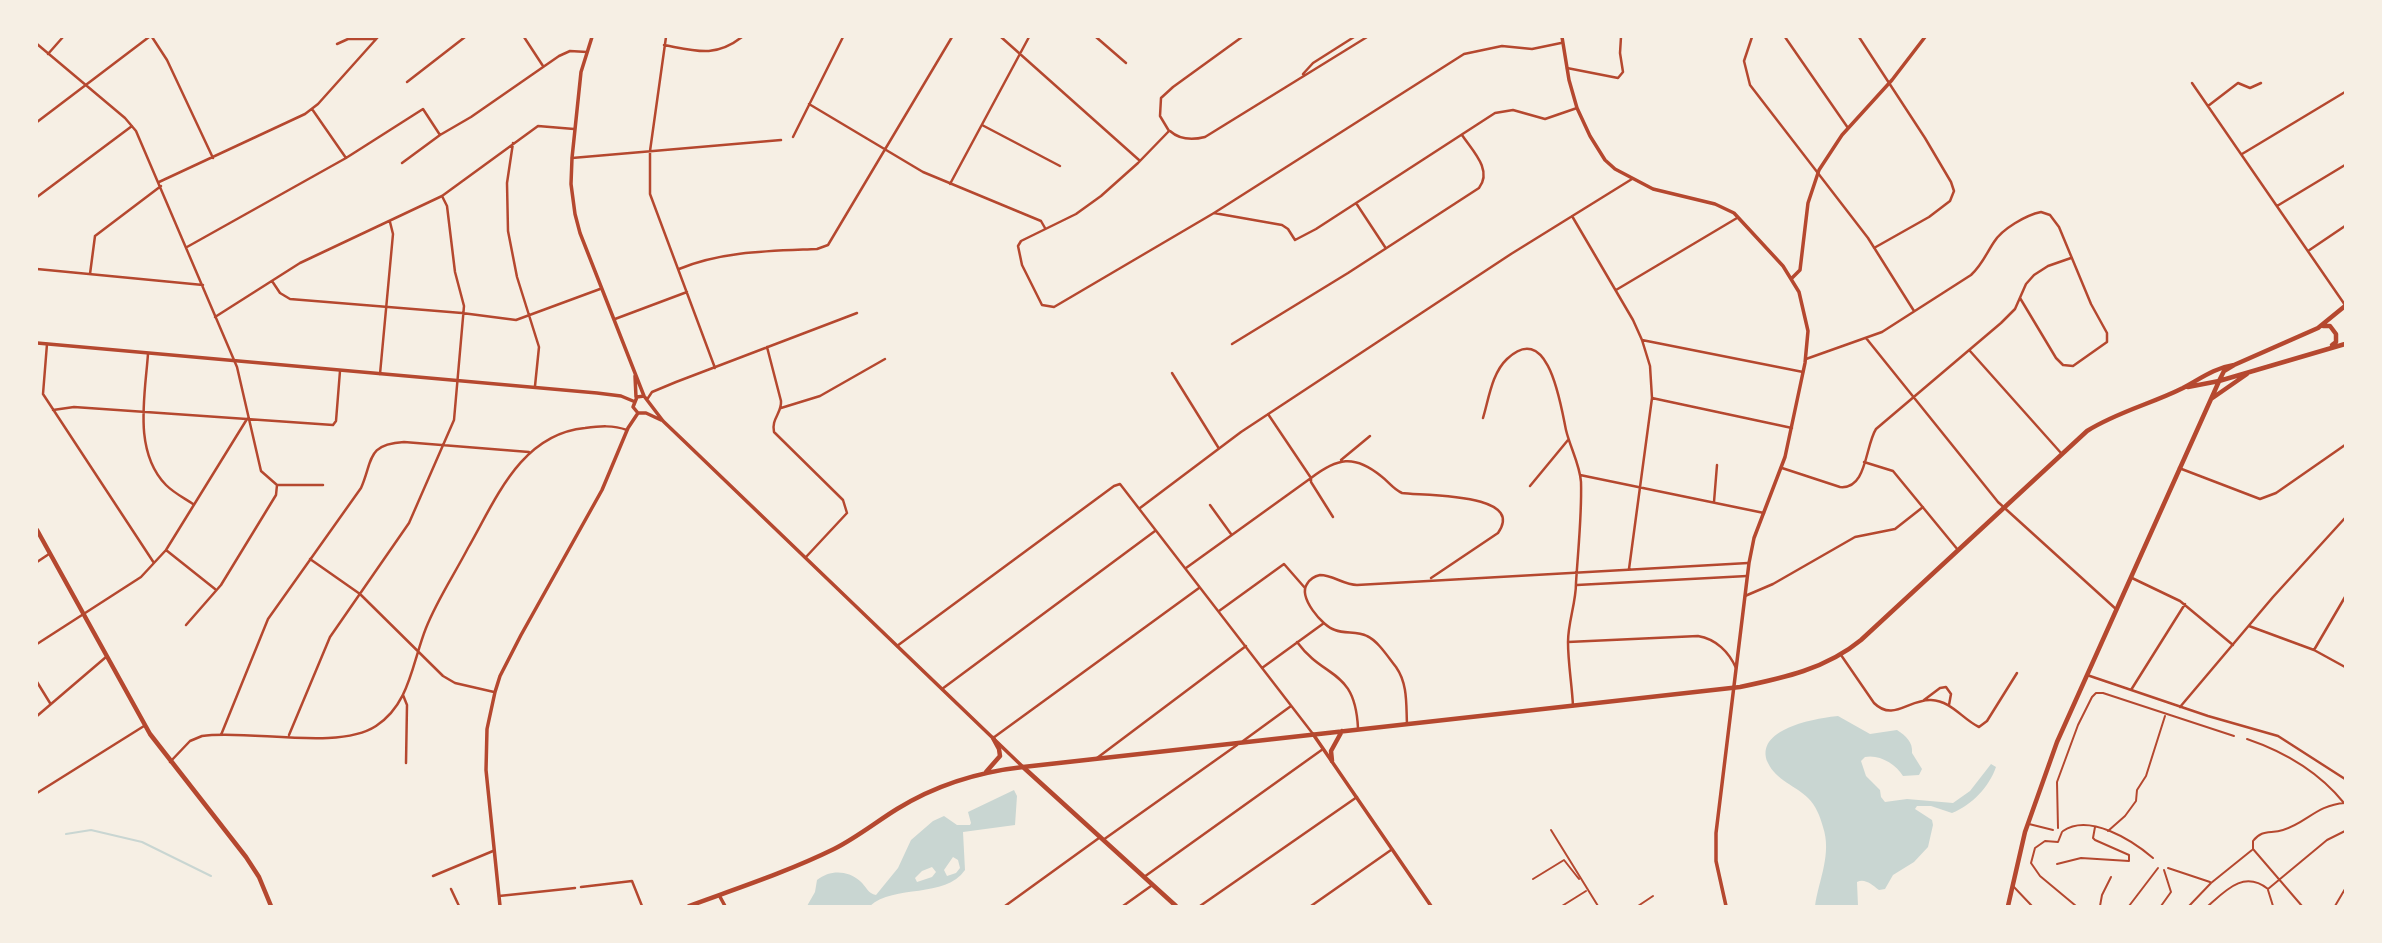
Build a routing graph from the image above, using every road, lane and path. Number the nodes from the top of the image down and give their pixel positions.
1 (63, 37) edge
2 (150, 37) edge
3 (465, 37) edge
4 (524, 37) edge
5 (592, 37) edge
6 (666, 37) edge
7 (743, 37) edge
8 (843, 37) edge
9 (952, 37) edge
10 (1001, 37) edge
11 (1029, 37) edge
12 (1096, 37) edge
13 (1242, 37) edge
14 (1354, 37) edge
15 (1367, 37) edge
16 (1562, 37) edge
17 (1621, 37) edge
18 (1752, 37) edge
19 (1785, 37) edge
20 (1859, 37) edge
21 (1925, 37) edge
22 (377, 38) edge
23 (1563, 43) junction
24 (37, 44) edge
25 (337, 44) dead end
26 (664, 45) junction
27 (587, 52) junction
28 (1019, 52) junction
29 (48, 54) junction
30 (1126, 64) dead end
31 (543, 66) junction
32 (1567, 68) junction
33 (1299, 77) junction
34 (2190, 81) dead end
35 (407, 82) dead end
36 (2261, 83) dead end
37 (1889, 84) junction
38 (85, 85) junction
39 (2345, 92) edge
40 (809, 104) junction
41 (2208, 106) junction
42 (1577, 108) junction
43 (312, 109) junction
44 (37, 122) edge
45 (982, 125) junction
46 (133, 126) junction
47 (1848, 128) junction
48 (575, 129) junction
49 (1169, 131) junction
50 (440, 135) junction
51 (1462, 135) junction
52 (793, 137) dead end
53 (781, 140) dead end
54 (513, 142) junction
55 (884, 150) junction
56 (650, 151) junction
57 (2242, 154) junction
58 (213, 158) junction
59 (346, 158) junction
60 (572, 158) junction
61 (1140, 161) junction
62 (402, 163) dead end
63 (2345, 165) edge
64 (1060, 166) dead end
65 (1818, 173) junction
66 (1633, 178) junction
67 (160, 184) junction
68 (950, 184) junction
69 (442, 196) junction
70 (37, 197) edge
71 (1356, 203) junction
72 (2277, 206) junction
73 (1214, 213) junction
74 (1572, 216) junction
75 (1739, 217) junction
76 (390, 222) junction
77 (2345, 226) edge
78 (1045, 228) junction
79 (187, 247) junction
80 (1386, 248) junction
81 (1874, 248) junction
82 (2308, 251) junction
83 (2071, 258) junction
84 (679, 269) junction
85 (37, 270) edge
86 (90, 274) junction
87 (1792, 278) junction
88 (272, 281) junction
89 (203, 285) junction
90 (602, 288) junction
91 (1616, 290) junction
92 (687, 292) junction
93 (2020, 298) junction
94 (2345, 306) edge
95 (386, 308) junction
96 (1914, 311) junction
97 (463, 313) junction
98 (857, 313) dead end
99 (528, 315) junction
100 (215, 317) junction
101 (614, 320) junction
102 (2322, 326) junction
103 (1865, 338) junction
104 (1642, 340) junction
105 (37, 343) edge
106 (47, 344) junction
107 (1232, 344) dead end
108 (2345, 344) edge
109 (767, 347) junction
110 (2329, 348) junction
111 (1970, 351) junction
112 (148, 354) junction
113 (885, 359) dead end
114 (1806, 359) junction
115 (234, 361) junction
116 (2234, 365) junction
117 (2265, 366) junction
118 (715, 368) junction
119 (340, 371) junction
120 (1803, 372) junction
121 (1172, 373) dead end
122 (380, 374) junction
123 (635, 374) junction
124 (457, 381) junction
125 (2219, 381) junction
126 (535, 388) junction
127 (2183, 388) junction
128 (1652, 398) junction
129 (1914, 398) junction
130 (635, 399) junction
131 (648, 399) junction
132 (2211, 400) junction
133 (781, 408) junction
134 (53, 410) junction
135 (144, 413) junction
136 (638, 413) junction
137 (646, 413) junction
138 (1268, 414) junction
139 (1483, 418) dead end
140 (247, 419) junction
141 (663, 421) junction
142 (1792, 428) junction
143 (627, 430) junction
144 (1370, 436) dead end
145 (1569, 439) junction
146 (442, 445) junction
147 (2345, 445) edge
148 (1219, 449) junction
149 (530, 452) junction
150 (2061, 453) junction
151 (1338, 462) junction
152 (1864, 462) junction
153 (1717, 465) dead end
154 (1782, 467) junction
155 (2179, 468) junction
156 (1580, 475) junction
157 (1311, 478) junction
158 (276, 485) junction
159 (323, 485) dead end
160 (1530, 486) dead end
161 (1640, 487) junction
162 (1714, 502) junction
163 (193, 503) junction
164 (1210, 505) dead end
165 (1923, 507) junction
166 (1140, 508) junction
167 (2003, 508) junction
168 (1764, 513) junction
169 (1333, 517) dead end
170 (2345, 518) edge
171 (37, 530) edge
172 (1156, 530) junction
173 (1231, 535) junction
174 (166, 550) junction
175 (1958, 550) junction
176 (50, 554) junction
177 (805, 558) junction
178 (310, 559) junction
179 (37, 562) edge
180 (1749, 563) junction
181 (155, 564) junction
182 (1186, 568) junction
183 (1629, 569) junction
184 (1576, 572) junction
185 (1747, 576) junction
186 (2132, 578) junction
187 (1429, 579) junction
188 (1577, 585) junction
189 (1200, 587) junction
190 (1305, 588) junction
191 (216, 590) junction
192 (359, 594) junction
193 (1745, 596) junction
194 (2345, 597) edge
195 (2185, 604) junction
196 (2117, 610) junction
197 (1219, 611) junction
198 (83, 614) junction
199 (1324, 623) junction
200 (186, 625) dead end
201 (2249, 626) junction
202 (1297, 642) junction
203 (1568, 642) junction
204 (37, 643) edge
205 (2233, 645) junction
206 (897, 646) junction
207 (1246, 646) junction
208 (2314, 650) junction
209 (418, 651) junction
210 (1841, 654) junction
211 (106, 657) junction
212 (1262, 667) junction
213 (2345, 667) edge
214 (1736, 668) junction
215 (2017, 673) dead end
216 (2087, 675) junction
217 (37, 682) edge
218 (1734, 688) junction
219 (942, 690) junction
220 (2131, 690) junction
221 (495, 692) junction
222 (404, 695) junction
223 (1923, 701) junction
224 (50, 703) junction
225 (1949, 705) junction
226 (1291, 706) junction
227 (1573, 706) junction
228 (2180, 707) junction
229 (2165, 715) junction
230 (37, 716) edge
231 (1407, 724) junction
232 (144, 726) junction
233 (1358, 728) junction
234 (1342, 731) junction
235 (1313, 734) junction
236 (221, 735) junction
237 (2234, 736) dead end
238 (288, 737) junction
239 (993, 738) junction
240 (2247, 739) dead end
241 (1240, 743) junction
242 (1323, 749) junction
243 (1097, 758) junction
244 (1332, 761) junction
245 (170, 762) junction
246 (406, 762) dead end
247 (1023, 767) junction
248 (984, 773) junction
249 (2345, 779) edge
250 (37, 793) edge
251 (1357, 797) junction
252 (2344, 803) edge
253 (2028, 824) junction
254 (2095, 827) junction
255 (2058, 828) junction
256 (1551, 830) dead end
257 (2108, 831) junction
258 (2345, 831) edge
259 (2062, 832) junction
260 (2051, 835) junction
261 (1101, 838) junction
262 (2253, 849) junction
263 (1392, 850) junction
264 (493, 851) junction
265 (2153, 858) dead end
266 (2057, 864) dead end
267 (2158, 868) dead end
268 (2168, 868) dead end
269 (2164, 870) dead end
270 (433, 876) dead end
271 (1144, 877) junction
272 (2111, 877) dead end
273 (1533, 878) dead end
274 (2279, 879) junction
275 (1580, 880) junction
276 (2211, 883) junction
277 (1153, 885) junction
278 (2012, 885) junction
279 (581, 887) dead end
280 (575, 888) dead end
281 (452, 889) dead end
282 (2268, 889) junction
283 (2345, 889) edge
284 (1587, 890) junction
285 (719, 895) junction
286 (499, 896) junction
287 (1653, 896) dead end
288 (271, 906) edge
289 (458, 906) edge
290 (500, 906) edge
291 (642, 906) edge
292 (689, 906) edge
293 (725, 906) edge
294 (1005, 906) edge
295 (1123, 906) edge
296 (1176, 906) edge
297 (1200, 906) edge
298 (1311, 906) edge
299 (1429, 906) edge
300 (1562, 906) edge
301 (1598, 906) edge
302 (1638, 906) edge
303 (1726, 906) edge
304 (2008, 906) edge
305 (2032, 906) edge
306 (2076, 906) edge
307 (2100, 906) edge
308 (2129, 906) edge
309 (2161, 906) edge
310 (2189, 906) edge
311 (2208, 906) edge
312 (2273, 906) edge
313 (2302, 906) edge
314 (2334, 906) edge

1 - 29 street
2 - 38 street
2 - 58 street
3 - 35 street
4 - 31 street
5 - 27 main road
6 - 26 street
7 - 26 street
8 - 40 street
9 - 55 street
10 - 28 street
11 - 28 street
12 - 30 street
13 - 49 street
14 - 33 street
15 - 33 street
16 - 23 main road
17 - 32 street
18 - 65 street
19 - 47 street
20 - 37 street
21 - 37 main road
22 - 25 street
22 - 43 street
23 - 32 main road
23 - 73 street
24 - 29 street
26 - 56 street
27 - 31 street
27 - 48 main road
28 - 45 street
28 - 61 street
29 - 38 street
31 - 50 street
32 - 42 main road
33 - 49 street
34 - 41 street
36 - 41 street
37 - 47 main road
37 - 81 street
38 - 44 street
38 - 46 street
39 - 57 street
40 - 52 street
40 - 55 street
41 - 57 street
42 - 51 street
42 - 66 main road
43 - 58 street
43 - 59 street
45 - 64 street
45 - 68 street
46 - 67 street
46 - 70 street
47 - 65 main road
48 - 54 street
48 - 60 main road
49 - 61 street
50 - 59 street
50 - 62 street
51 - 71 street
51 - 80 street
53 - 56 street
54 - 69 street
54 - 99 street
55 - 68 street
55 - 84 street
56 - 60 street
56 - 84 street
57 - 72 street
58 - 67 street
59 - 79 street
60 - 90 main road
61 - 78 street
63 - 72 street
65 - 81 street
65 - 87 main road
66 - 74 street
66 - 75 main road
67 - 79 street
67 - 86 street
68 - 78 street
69 - 76 street
69 - 97 street
71 - 73 street
71 - 80 street
72 - 82 street
73 - 78 street
74 - 91 street
74 - 138 street
75 - 87 main road
75 - 91 street
76 - 88 street
76 - 95 street
77 - 82 street
79 - 89 street
80 - 107 street
81 - 96 street
82 - 94 street
83 - 93 street
83 - 93 street
83 - 96 street
84 - 92 street
85 - 86 street
86 - 89 street
87 - 114 main road
88 - 95 street
88 - 100 street
89 - 100 street
90 - 99 street
90 - 101 main road
91 - 104 street
92 - 101 street
92 - 118 street
93 - 111 street
94 - 102 main road
95 - 97 street
95 - 122 street
96 - 103 street
97 - 99 street
97 - 124 street
98 - 109 street
99 - 126 street
100 - 115 street
101 - 123 main road
102 - 110 main road
102 - 116 main road
103 - 114 street
103 - 129 street
104 - 120 street
104 - 128 street
105 - 106 main road
106 - 112 main road
106 - 134 street
108 - 110 main road
109 - 118 street
109 - 133 street
110 - 117 main road
111 - 129 street
111 - 150 street
112 - 115 main road
112 - 135 street
113 - 133 street
114 - 120 main road
115 - 119 main road
115 - 140 street
116 - 125 main road
116 - 127 main road
117 - 125 main road
117 - 132 main road
118 - 131 street
119 - 122 main road
119 - 140 street
120 - 142 main road
121 - 148 street
122 - 124 main road
123 - 130 main road
123 - 131 main road
124 - 126 main road
124 - 146 street
125 - 127 main road
125 - 132 main road
126 - 130 main road
127 - 150 main road
128 - 142 street
128 - 161 street
129 - 152 street
129 - 167 street
130 - 131 main road
130 - 136 main road
131 - 137 main road
131 - 141 main road
132 - 155 main road
133 - 177 street
134 - 135 street
134 - 181 street
135 - 140 street
135 - 163 street
136 - 137 main road
136 - 143 main road
137 - 141 main road
138 - 148 street
138 - 157 street
139 - 145 street
140 - 158 street
140 - 163 street
141 - 177 main road
142 - 154 main road
143 - 149 street
143 - 221 main road
144 - 151 street
145 - 156 street
145 - 160 street
146 - 149 street
146 - 178 street
146 - 192 street
147 - 155 street
148 - 166 street
149 - 209 street
150 - 167 main road
151 - 157 street
151 - 187 street
152 - 154 street
152 - 165 street
153 - 162 street
154 - 168 main road
155 - 186 main road
156 - 161 street
156 - 184 street
157 - 169 street
157 - 173 street
158 - 159 street
158 - 191 street
161 - 162 street
161 - 183 street
162 - 168 street
163 - 174 street
164 - 173 street
165 - 175 street
165 - 193 street
166 - 172 street
166 - 206 street
167 - 175 main road
167 - 196 street
168 - 180 main road
170 - 201 street
171 - 176 main road
172 - 182 street
172 - 219 street
173 - 182 street
174 - 181 street
174 - 191 street
175 - 210 main road
176 - 179 street
176 - 198 main road
177 - 206 main road
178 - 192 street
178 - 236 street
180 - 183 street
180 - 185 main road
181 - 198 street
182 - 189 street
183 - 184 street
184 - 187 street
184 - 188 street
185 - 188 street
185 - 193 main road
186 - 195 street
186 - 196 main road
187 - 190 street
188 - 203 street
189 - 197 street
189 - 239 street
190 - 197 street
190 - 199 street
191 - 200 street
192 - 209 street
192 - 238 street
193 - 214 main road
194 - 208 street
195 - 205 street
195 - 220 street
196 - 216 main road
197 - 207 street
198 - 204 street
198 - 211 main road
199 - 202 street
199 - 231 street
201 - 205 street
201 - 208 street
202 - 212 street
202 - 233 street
203 - 214 street
203 - 227 street
205 - 228 street
206 - 219 main road
207 - 212 street
207 - 243 street
208 - 213 street
209 - 221 street
209 - 222 street
210 - 218 main road
210 - 223 street
211 - 224 street
211 - 232 main road
212 - 226 street
214 - 218 main road
215 - 225 street
216 - 220 street
216 - 253 main road
217 - 224 street
218 - 227 main road
218 - 303 main road
219 - 239 main road
220 - 228 street
221 - 264 main road
222 - 238 street
222 - 246 street
223 - 225 street
223 - 225 street
224 - 230 street
226 - 235 street
226 - 241 street
227 - 231 main road
228 - 249 street
229 - 237 street
229 - 255 street
229 - 257 street
231 - 233 main road
232 - 245 main road
232 - 250 street
233 - 234 main road
234 - 235 main road
234 - 244 main road
235 - 241 main road
235 - 242 main road
236 - 238 street
236 - 245 street
239 - 247 main road
239 - 248 main road
240 - 252 street
241 - 243 main road
241 - 261 street
242 - 244 main road
242 - 271 street
243 - 247 main road
244 - 251 main road
245 - 288 main road
247 - 248 main road
247 - 261 main road
248 - 285 main road
251 - 263 main road
251 - 297 street
252 - 262 street
253 - 260 street
253 - 278 main road
254 - 257 street
254 - 259 street
254 - 266 street
255 - 259 street
255 - 260 street
256 - 275 street
257 - 265 street
258 - 274 street
259 - 260 street
260 - 306 street
261 - 271 main road
261 - 294 street
262 - 274 street
262 - 276 street
263 - 298 street
263 - 299 main road
264 - 270 street
264 - 286 main road
267 - 308 street
268 - 276 street
269 - 309 street
271 - 277 main road
272 - 307 street
273 - 275 street
274 - 282 street
274 - 313 street
275 - 284 street
276 - 310 street
277 - 295 street
277 - 296 main road
278 - 304 main road
278 - 305 street
279 - 291 street
280 - 286 street
281 - 289 street
282 - 311 street
282 - 312 street
283 - 314 street
284 - 300 street
284 - 301 street
285 - 292 main road
285 - 293 main road
286 - 290 main road
287 - 302 street

